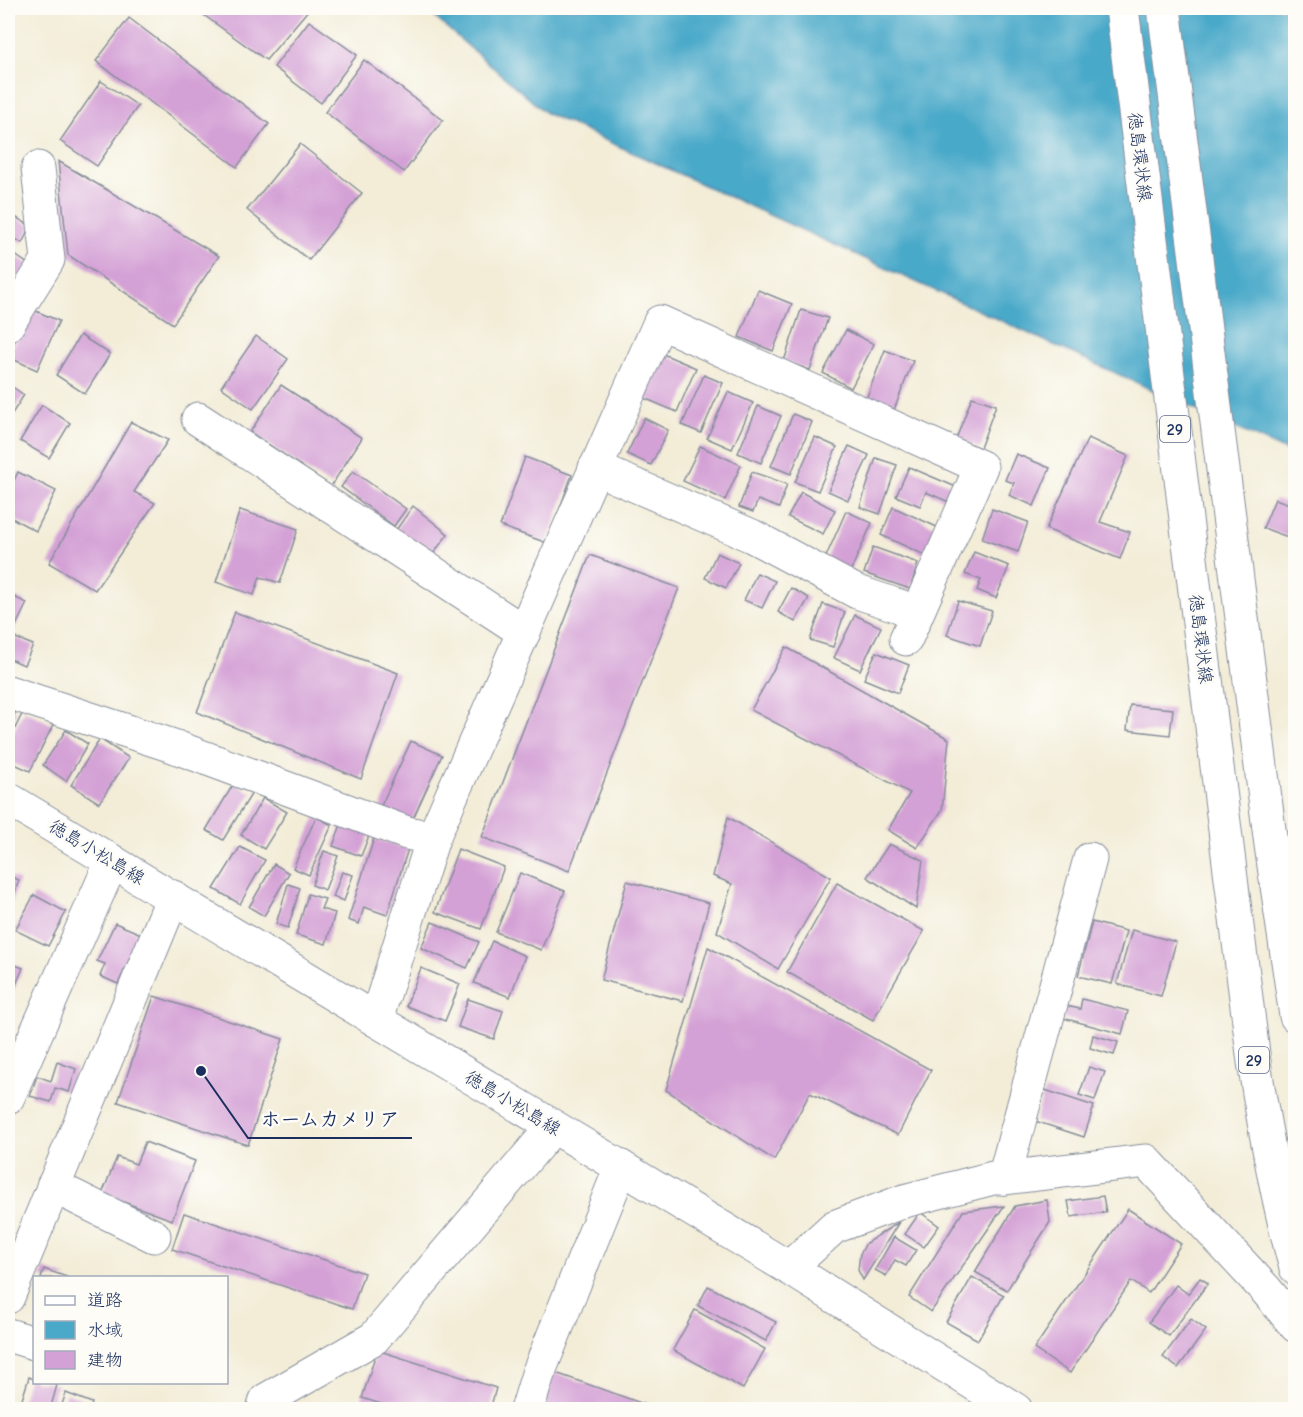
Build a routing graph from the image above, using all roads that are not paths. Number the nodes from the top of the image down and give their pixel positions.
1 (1122, 8) edge
2 (1164, 8) edge
3 (38, 168) dead end
4 (8, 324) edge
5 (198, 419) dead end
6 (595, 468) junction
7 (524, 632) junction
8 (8, 692) edge
9 (8, 799) edge
10 (433, 838) junction
11 (1090, 859) dead end
12 (112, 861) junction
13 (173, 897) junction
14 (1296, 1016) edge
15 (376, 1020) junction
16 (8, 1097) edge
17 (553, 1127) junction
18 (621, 1167) junction
19 (1004, 1178) junction
20 (53, 1186) junction
21 (154, 1236) dead end
22 (789, 1268) junction
23 (1296, 1268) edge
24 (8, 1297) edge
25 (1296, 1326) edge
26 (8, 1335) edge
27 (33, 1343) edge
28 (262, 1410) edge
29 (526, 1410) edge
30 (1016, 1410) edge

1 - 23 street, 徳島環状線 / 29
2 - 14 street, 29
3 - 4 street
5 - 7 street
6 - 6 street
6 - 7 street
7 - 10 street
8 - 10 street
9 - 12 street, 徳島小松島線
10 - 15 street
11 - 19 street
12 - 13 street, 徳島小松島線
12 - 16 street
13 - 15 street, 徳島小松島線
13 - 20 street
15 - 17 street, 徳島小松島線
17 - 18 street, 徳島小松島線
17 - 28 street
18 - 22 street, 徳島小松島線
18 - 29 street
19 - 22 street
19 - 25 street
20 - 21 street
20 - 24 street
22 - 30 street, 徳島小松島線
26 - 27 street

